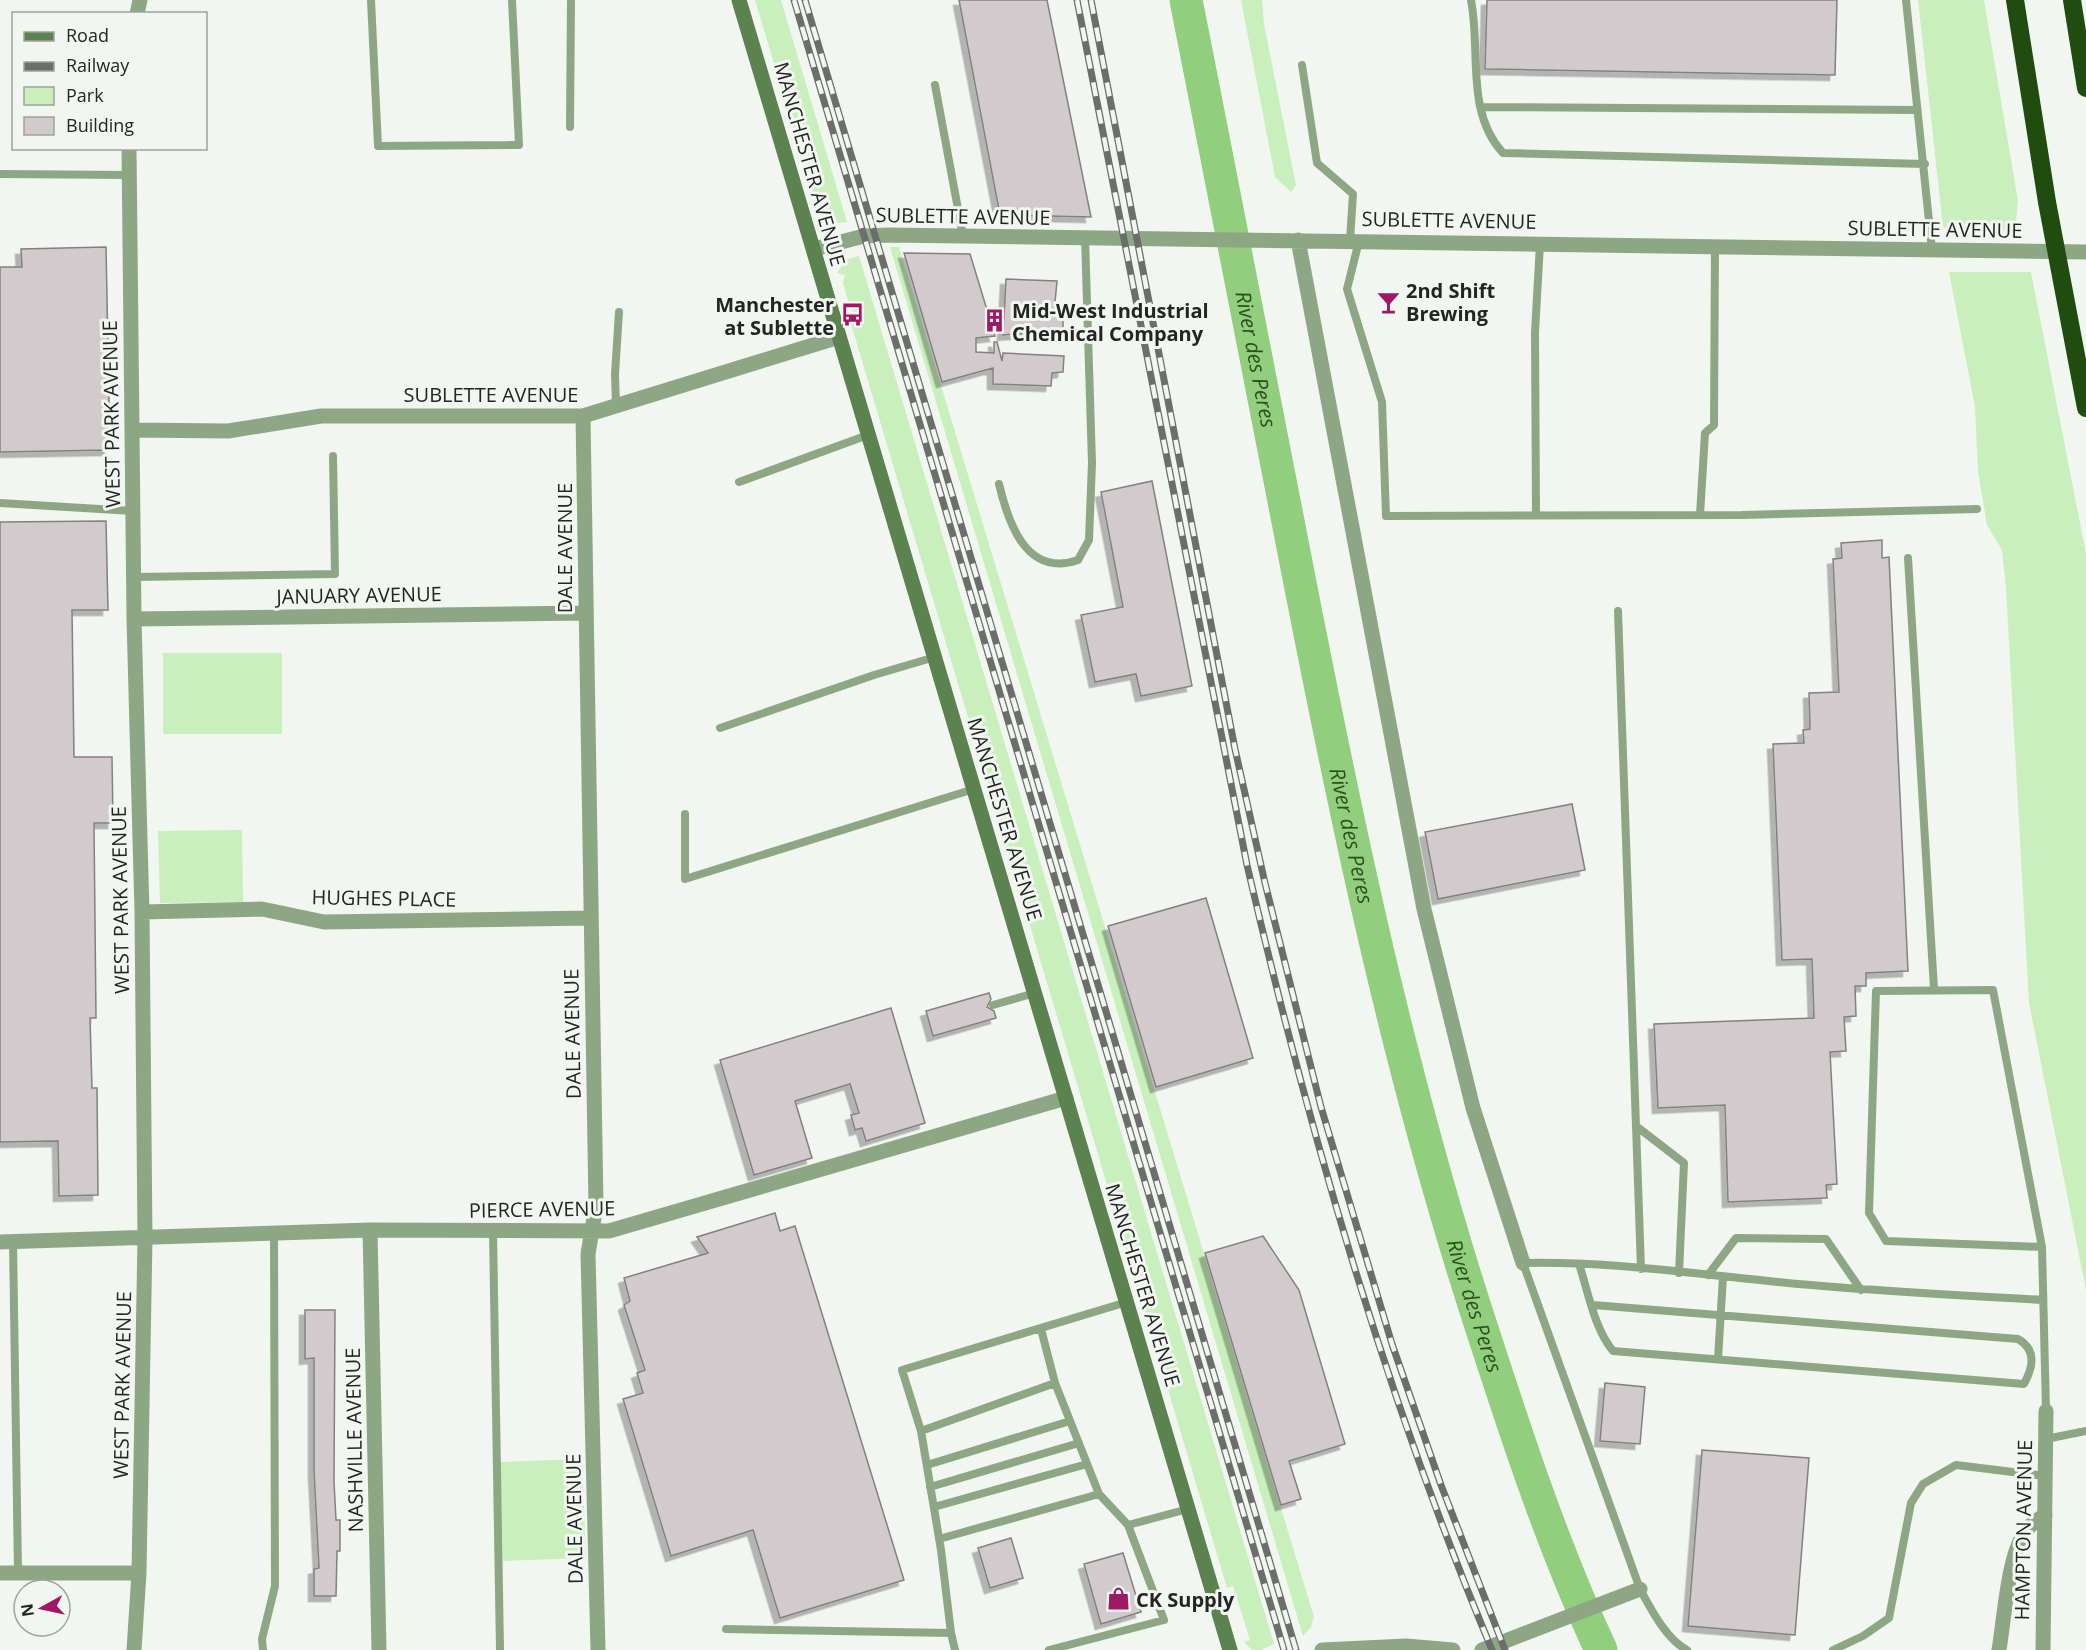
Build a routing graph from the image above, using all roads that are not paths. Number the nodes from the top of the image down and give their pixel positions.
1 (371, 0) edge
2 (512, 0) edge
3 (571, 0) edge
4 (739, 0) edge
5 (1471, 0) edge
6 (1906, 0) edge
7 (2015, 0) edge
8 (2072, 0) edge
9 (1302, 65) dead end
10 (935, 86) dead end
11 (2086, 88) edge
12 (1480, 107) junction
13 (1917, 110) junction
14 (570, 127) dead end
15 (129, 150) edge
16 (1924, 164) junction
17 (0, 174) edge
18 (129, 175) junction
19 (963, 236) junction
20 (1085, 238) junction
21 (1298, 240) junction
22 (1355, 240) junction
23 (1540, 243) junction
24 (1715, 246) junction
25 (814, 249) junction
26 (1932, 250) junction
27 (2086, 252) edge
28 (619, 312) dead end
29 (839, 337) junction
30 (616, 406) junction
31 (2086, 408) edge
32 (584, 416) junction
33 (134, 430) junction
34 (868, 435) junction
35 (333, 456) dead end
36 (740, 482) dead end
37 (999, 483) dead end
38 (0, 503) edge
39 (1977, 509) dead end
40 (134, 510) junction
41 (1536, 515) junction
42 (1700, 515) junction
43 (1908, 558) dead end
44 (134, 577) junction
45 (1618, 611) dead end
46 (585, 614) junction
47 (134, 619) junction
48 (935, 657) junction
49 (720, 728) dead end
50 (974, 789) junction
51 (685, 814) dead end
52 (142, 912) junction
53 (591, 918) junction
54 (1934, 989) junction
55 (1035, 993) junction
56 (993, 1005) dead end
57 (1066, 1098) junction
58 (1636, 1126) junction
59 (370, 1230) junction
60 (493, 1232) junction
61 (594, 1232) junction
62 (274, 1233) junction
63 (145, 1238) junction
64 (6, 1241) edge
65 (2042, 1247) junction
66 (1523, 1263) junction
67 (1579, 1264) junction
68 (1641, 1269) junction
69 (1679, 1273) junction
70 (1708, 1275) junction
71 (1723, 1277) junction
72 (1861, 1290) junction
73 (2043, 1300) junction
74 (1127, 1302) junction
75 (1593, 1305) junction
76 (1721, 1316) junction
77 (1041, 1329) junction
78 (1719, 1359) junction
79 (1055, 1383) junction
80 (2046, 1411) joint
81 (1070, 1421) junction
82 (921, 1431) junction
83 (2086, 1431) edge
84 (2046, 1439) junction
85 (1079, 1443) junction
86 (1088, 1464) junction
87 (927, 1466) junction
88 (2045, 1476) junction
89 (930, 1487) junction
90 (1099, 1494) junction
91 (934, 1507) junction
92 (1188, 1509) junction
93 (2045, 1515) junction
94 (1128, 1525) junction
95 (939, 1539) junction
96 (18, 1572) junction
97 (0, 1573) edge
98 (139, 1573) junction
99 (1640, 1589) junction
100 (726, 1629) dead end
101 (951, 1633) junction
102 (134, 1650) edge
103 (263, 1650) edge
104 (379, 1650) edge
105 (500, 1650) edge
106 (598, 1650) edge
107 (956, 1650) edge
108 (1049, 1650) edge
109 (1230, 1650) edge
110 (1322, 1650) edge
111 (1453, 1650) edge
112 (1482, 1650) edge
113 (1687, 1650) edge
114 (1833, 1650) edge
115 (1999, 1650) edge
116 (2043, 1650) edge

1 - 2 lane
3 - 14 lane
4 - 25 main road, MANCHESTER AVENUE
5 - 12 lane
6 - 13 lane
7 - 31 highway
8 - 11 highway
9 - 22 lane
10 - 19 lane
12 - 13 lane
12 - 16 lane
13 - 16 lane
15 - 18 street, WEST PARK AVENUE
16 - 26 lane
17 - 18 lane
18 - 33 street, WEST PARK AVENUE
19 - 20 street, SUBLETTE AVENUE
19 - 25 street, SUBLETTE AVENUE
20 - 21 street, SUBLETTE AVENUE
20 - 37 lane
21 - 22 street, SUBLETTE AVENUE
21 - 66 street
22 - 23 street, SUBLETTE AVENUE
22 - 41 lane
23 - 24 street, SUBLETTE AVENUE
23 - 41 lane
24 - 26 street, SUBLETTE AVENUE
24 - 42 lane
25 - 29 main road, MANCHESTER AVENUE
26 - 27 street, SUBLETTE AVENUE
28 - 30 lane
29 - 30 street, SUBLETTE AVENUE
29 - 34 main road, MANCHESTER AVENUE
30 - 32 street, SUBLETTE AVENUE
32 - 33 street, SUBLETTE AVENUE
32 - 46 street, DALE AVENUE
33 - 40 street, WEST PARK AVENUE
34 - 36 lane
34 - 48 main road, MANCHESTER AVENUE
35 - 44 lane
38 - 40 lane
39 - 42 lane
40 - 44 street, WEST PARK AVENUE
41 - 42 lane
43 - 54 lane
44 - 47 street, WEST PARK AVENUE
45 - 58 lane
46 - 47 street, JANUARY AVENUE
46 - 53 street, DALE AVENUE
47 - 52 street, WEST PARK AVENUE
48 - 49 lane
48 - 50 main road, MANCHESTER AVENUE
50 - 51 lane
50 - 55 main road, MANCHESTER AVENUE
52 - 53 street, HUGHES PLACE
52 - 63 street, WEST PARK AVENUE
53 - 61 street, DALE AVENUE
54 - 65 lane
54 - 65 lane
55 - 56 lane
55 - 57 main road, MANCHESTER AVENUE
57 - 61 street, PIERCE AVENUE
57 - 74 main road, MANCHESTER AVENUE
58 - 68 lane
58 - 69 lane
59 - 60 street, PIERCE AVENUE
59 - 62 street, PIERCE AVENUE
59 - 104 street, NASHVILLE AVENUE
60 - 61 street, PIERCE AVENUE
60 - 105 lane
61 - 106 street, DALE AVENUE
62 - 63 street, PIERCE AVENUE
62 - 103 lane
63 - 64 street, PIERCE AVENUE
63 - 98 street, WEST PARK AVENUE
64 - 96 lane
65 - 73 lane
66 - 67 lane
66 - 99 lane
67 - 68 lane
67 - 75 lane
68 - 69 lane
69 - 70 lane
70 - 71 lane
70 - 72 lane
71 - 72 lane
71 - 76 lane
72 - 73 lane
73 - 80 lane
74 - 77 lane
74 - 92 main road, MANCHESTER AVENUE
75 - 76 lane
75 - 78 lane
76 - 78 lane
76 - 78 lane
77 - 79 lane
77 - 82 lane
79 - 81 lane
79 - 82 lane
80 - 84 street, HAMPTON AVENUE
81 - 85 lane
81 - 87 lane
82 - 87 lane
83 - 84 lane
84 - 88 street, HAMPTON AVENUE
85 - 86 lane
85 - 89 lane
86 - 90 lane
86 - 91 lane
87 - 89 lane
88 - 93 street, HAMPTON AVENUE
88 - 114 lane
89 - 91 lane
90 - 94 lane
90 - 95 lane
91 - 95 lane
92 - 94 lane
92 - 109 main road, MANCHESTER AVENUE
93 - 115 street
93 - 116 street, HAMPTON AVENUE
94 - 108 lane
95 - 101 lane
96 - 97 street
96 - 98 street
98 - 102 street, WEST PARK AVENUE
99 - 112 street
99 - 113 lane
100 - 101 lane
101 - 107 lane
110 - 111 street

